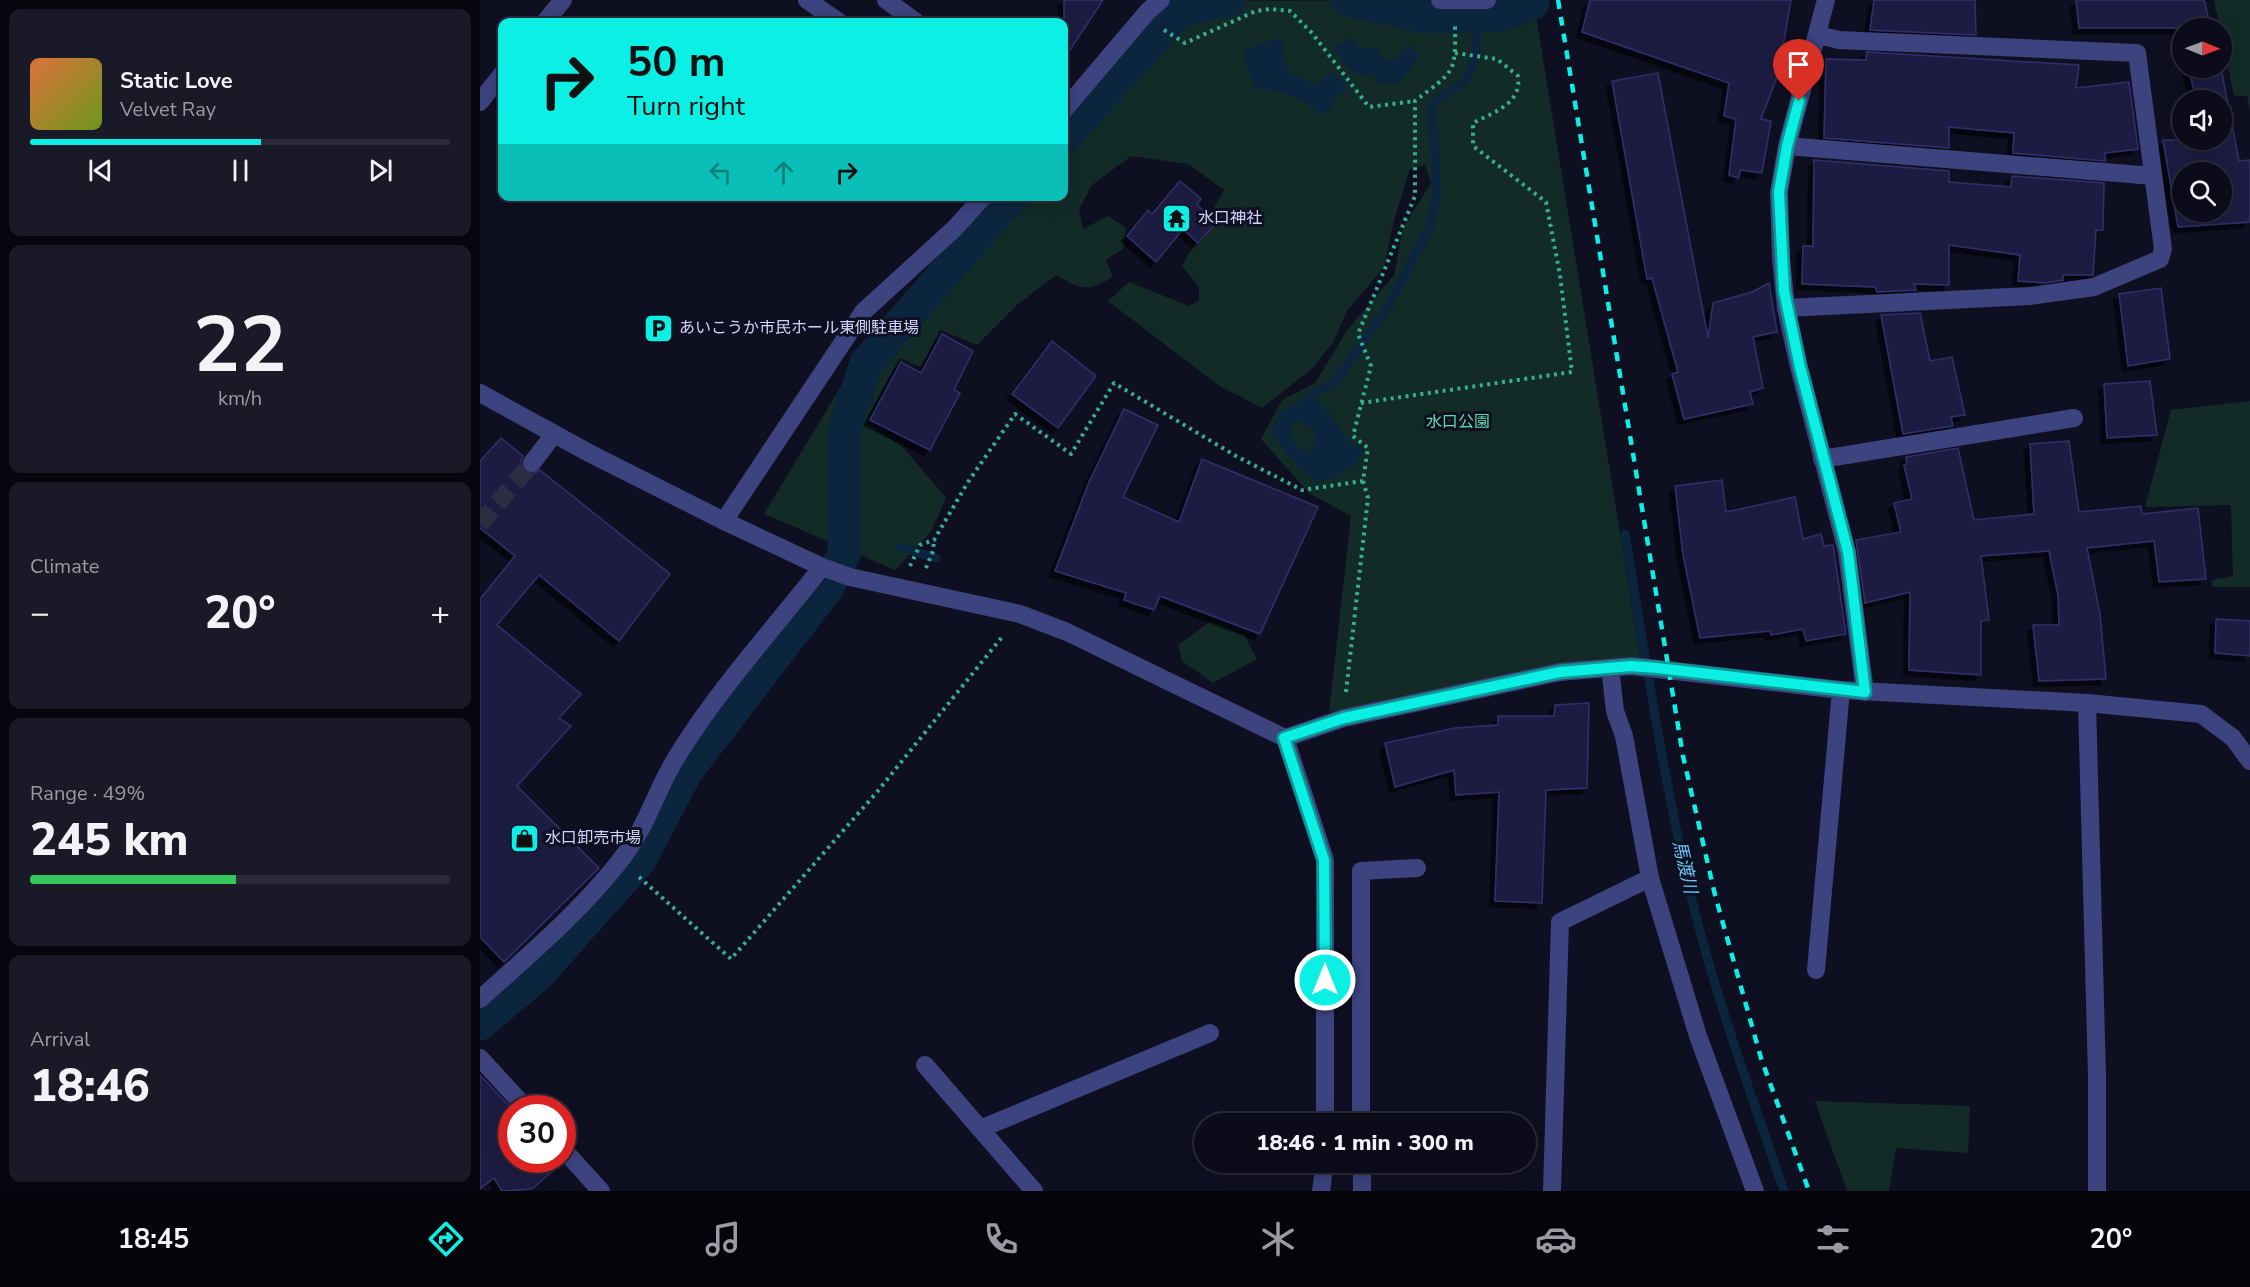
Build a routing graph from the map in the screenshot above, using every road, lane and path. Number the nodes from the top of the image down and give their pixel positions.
1 (563, 0) edge
2 (807, 0) edge
3 (886, 0) edge
4 (1161, 0) edge
5 (1440, 0) edge
6 (1487, 0) edge
7 (1824, 1) edge
8 (548, 18) edge
9 (833, 18) edge
10 (911, 18) edge
11 (1455, 24) dead end
12 (1167, 34) dead end
13 (1818, 35) junction
14 (1455, 53) junction
15 (498, 79) edge
16 (1415, 101) junction
17 (480, 102) edge
18 (1068, 105) edge
19 (1787, 146) junction
20 (2153, 176) junction
21 (979, 201) edge
22 (1786, 308) junction
23 (480, 393) edge
24 (1361, 402) junction
25 (2074, 418) dead end
26 (554, 434) junction
27 (1822, 459) junction
28 (532, 463) tunnel mouth
29 (1363, 481) junction
30 (724, 521) junction
31 (934, 540) junction
32 (826, 568) junction
33 (906, 573) dead end
34 (921, 577) dead end
35 (1020, 614) junction
36 (1610, 668) junction
37 (1841, 690) junction
38 (1865, 692) junction
39 (2087, 703) junction
40 (1344, 718) junction
41 (1284, 738) junction
42 (2250, 761) edge
43 (1417, 868) dead end
44 (639, 877) dead end
45 (1650, 878) junction
46 (1816, 970) dead end
47 (480, 999) edge
48 (1210, 1033) dead end
49 (480, 1058) edge
50 (924, 1065) dead end
51 (514, 1095) edge
52 (1325, 1113) edge
53 (1361, 1113) edge
54 (980, 1129) junction
55 (576, 1163) edge
56 (1362, 1173) edge
57 (602, 1191) edge
58 (1034, 1191) edge
59 (1362, 1191) edge
60 (1552, 1191) edge
61 (1755, 1191) edge
62 (2097, 1191) edge

1 - 8 street
2 - 9 street
3 - 10 street
4 - 18 street
5 - 6 street
7 - 13 street
11 - 14 path
12 - 16 path
13 - 19 street
13 - 20 street
14 - 16 path
14 - 24 path
15 - 17 street
16 - 24 path
19 - 20 street
19 - 22 street
20 - 22 street
21 - 30 street
22 - 27 street
23 - 26 street
24 - 29 path
25 - 27 street
26 - 28 street
26 - 30 street
27 - 38 street
29 - 31 path
29 - 40 path
30 - 32 street
31 - 33 path
31 - 34 path
32 - 35 street
32 - 47 street
35 - 41 street
35 - 44 path
36 - 37 street
36 - 40 street
36 - 45 street
37 - 38 street
37 - 46 street
38 - 39 street
39 - 42 street
39 - 62 street
40 - 41 street
41 - 52 street
43 - 53 street
45 - 60 street
45 - 61 street
48 - 54 street
49 - 51 street
50 - 54 street
54 - 58 street
55 - 57 street
56 - 59 street

